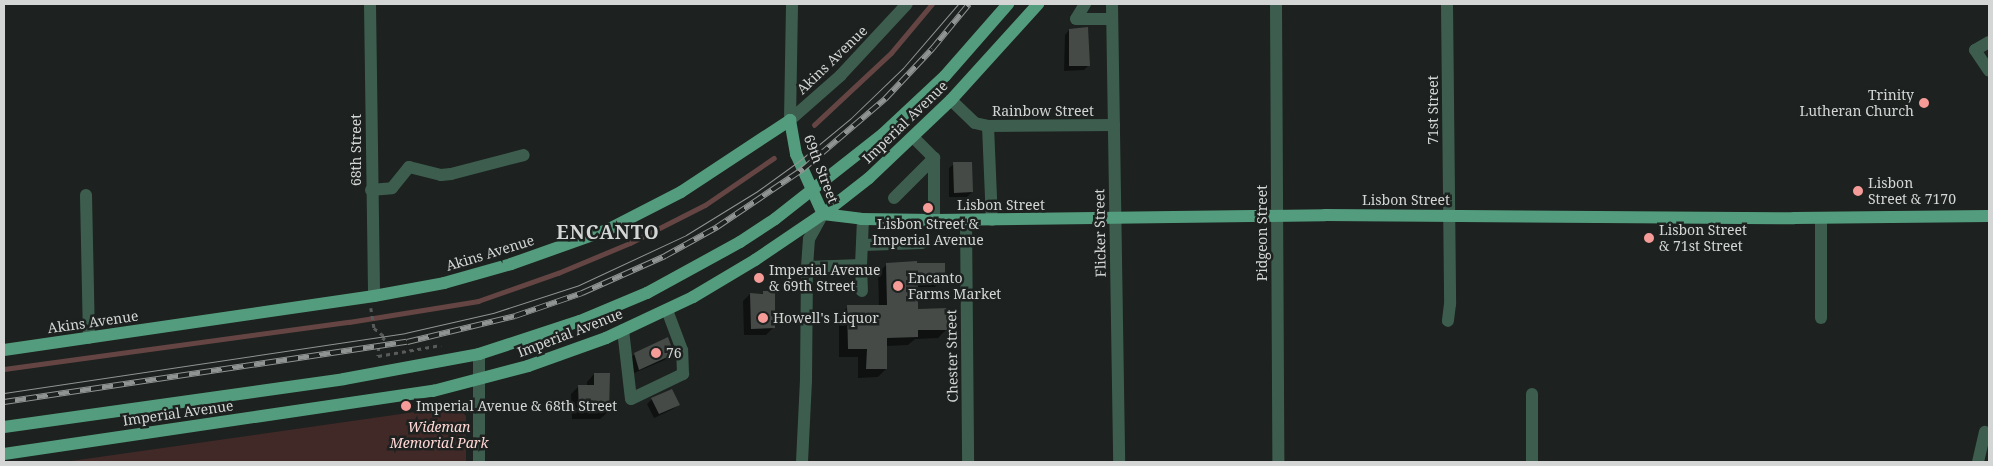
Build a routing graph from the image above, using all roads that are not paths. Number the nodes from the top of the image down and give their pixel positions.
1 (370, 4) edge
2 (792, 4) edge
3 (906, 4) edge
4 (1008, 4) edge
5 (1038, 4) edge
6 (1085, 4) edge
7 (1112, 4) edge
8 (1276, 4) edge
9 (1447, 4) edge
10 (1112, 19) junction
11 (1989, 42) edge
12 (1989, 70) edge
13 (951, 100) junction
14 (790, 120) junction
15 (988, 126) junction
16 (1114, 126) junction
17 (912, 137) junction
18 (524, 155) dead end
19 (934, 158) junction
20 (371, 190) junction
21 (811, 191) junction
22 (86, 195) dead end
23 (894, 198) dead end
24 (822, 214) junction
25 (1449, 216) junction
26 (1989, 216) edge
27 (1278, 217) junction
28 (1821, 218) junction
29 (863, 219) junction
30 (1115, 219) junction
31 (934, 220) junction
32 (966, 220) junction
33 (992, 220) junction
34 (922, 243) dead end
35 (862, 245) junction
36 (861, 265) junction
37 (806, 267) junction
38 (862, 291) dead end
39 (374, 296) junction
40 (667, 310) junction
41 (1821, 318) dead end
42 (1448, 321) dead end
43 (623, 330) junction
44 (89, 338) junction
45 (4, 350) edge
46 (479, 354) junction
47 (479, 380) junction
48 (1532, 394) dead end
49 (4, 427) edge
50 (1985, 432) dead end
51 (4, 454) edge
52 (479, 462) edge
53 (802, 462) edge
54 (968, 462) edge
55 (1119, 462) edge
56 (1278, 462) edge
57 (1532, 462) edge
58 (1978, 462) edge

1 - 20 street, 68th Street
2 - 14 street, 69th Street
3 - 14 street, Akins Avenue
4 - 21 main road, Imperial Avenue
5 - 13 main road, Imperial Avenue
6 - 10 street
7 - 10 street, Flicker Street
8 - 27 street, Pidgeon Street
9 - 25 street, 71st Street
10 - 16 street, Flicker Street
11 - 12 street
13 - 15 street, Rainbow Street
13 - 17 main road, Imperial Avenue
14 - 21 main road, 69th Street
14 - 39 main road, Akins Avenue
15 - 16 street, Rainbow Street
15 - 33 street
16 - 30 street, Flicker Street
17 - 19 street
17 - 24 main road, Imperial Avenue
18 - 20 street
19 - 23 street
19 - 31 street
20 - 39 street, 68th Street
21 - 24 main road, 69th Street
21 - 46 main road, Imperial Avenue
22 - 44 street
24 - 29 main road, Lisbon Street
24 - 37 street, 69th Street
24 - 40 main road, Imperial Avenue
25 - 27 main road, Lisbon Street
25 - 28 main road, Lisbon Street
25 - 42 street, 71st Street
26 - 28 main road, Lisbon Street
27 - 30 main road, Lisbon Street
27 - 56 street, Pidgeon Street
28 - 41 street
29 - 31 main road, Lisbon Street
29 - 35 street
30 - 33 main road, Lisbon Street
30 - 55 street, Flicker Street
31 - 32 main road, Lisbon Street
32 - 33 main road, Lisbon Street
32 - 54 street, Chester Street
34 - 35 street
35 - 36 street
36 - 37 street
36 - 38 street
37 - 53 street, 69th Street
39 - 44 main road, Akins Avenue
40 - 43 main road, Imperial Avenue
40 - 43 street
43 - 47 main road, Imperial Avenue
44 - 45 main road, Akins Avenue
46 - 47 street
46 - 49 main road, Imperial Avenue
47 - 51 main road, Imperial Avenue
47 - 52 street
48 - 57 street
50 - 58 street

